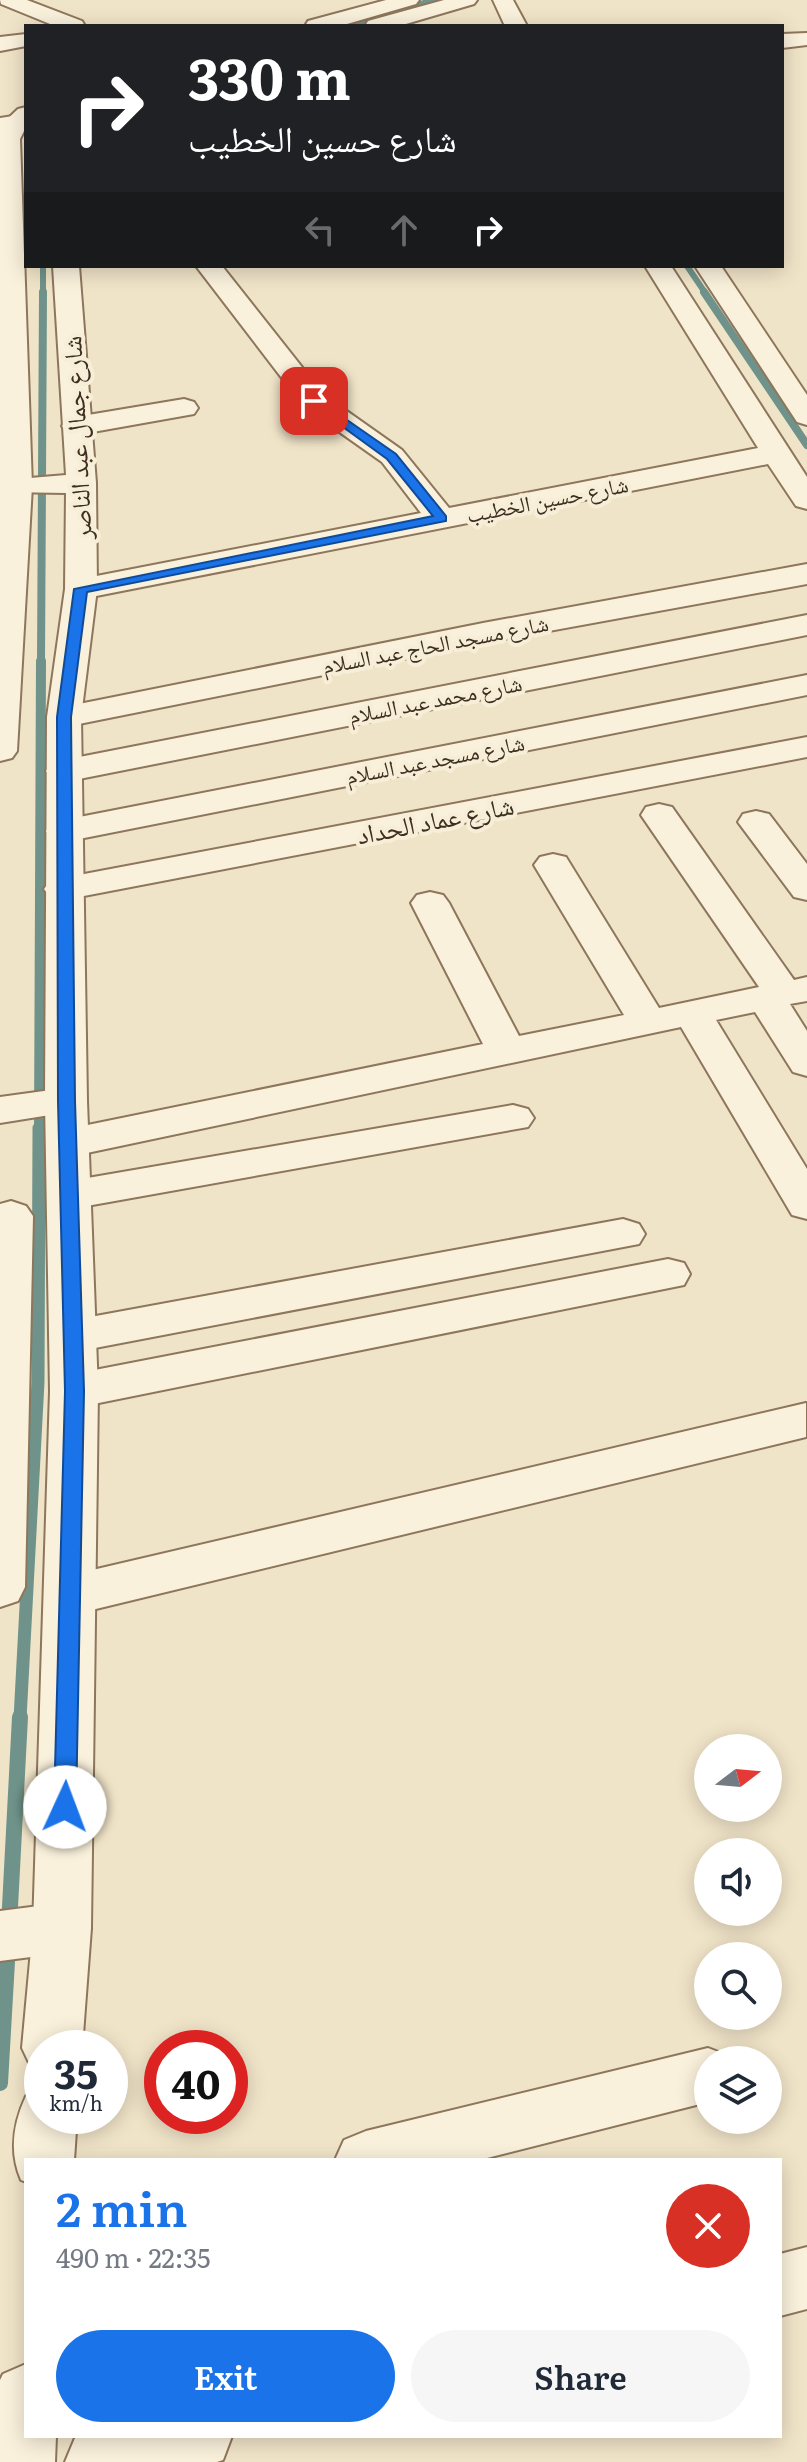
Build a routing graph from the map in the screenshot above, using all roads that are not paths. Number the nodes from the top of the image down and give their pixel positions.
1 (8, 0) edge
2 (409, 0) edge
3 (467, 0) edge
4 (503, 0) edge
5 (0, 12) edge
6 (29, 24) edge
7 (69, 24) edge
8 (323, 24) edge
9 (383, 24) edge
10 (515, 24) edge
11 (807, 29) edge
12 (784, 30) edge
13 (807, 39) edge
14 (24, 40) edge
15 (784, 41) edge
16 (0, 44) edge
17 (17, 120) edge
18 (66, 268) edge
19 (211, 268) edge
20 (659, 268) edge
21 (709, 268) edge
22 (184, 408) dead end
23 (807, 416) edge
24 (76, 426) junction
25 (777, 453) junction
26 (75, 484) junction
27 (22, 486) junction
28 (807, 500) edge
29 (441, 518) junction
30 (807, 574) edge
31 (81, 589) junction
32 (807, 625) edge
33 (807, 685) edge
34 (64, 717) junction
35 (807, 747) edge
36 (0, 751) edge
37 (64, 771) junction
38 (659, 815) dead end
39 (756, 822) dead end
40 (64, 831) junction
41 (553, 865) dead end
42 (63, 889) junction
43 (807, 889) edge
44 (430, 903) dead end
45 (785, 993) edge
46 (692, 1013) junction
47 (648, 1022) junction
48 (507, 1052) junction
49 (807, 1063) edge
50 (38, 1105) edge
51 (513, 1118) dead end
52 (68, 1143) junction
53 (807, 1205) edge
54 (39, 1209) edge
55 (623, 1234) dead end
56 (668, 1274) dead end
57 (74, 1336) junction
58 (74, 1391) junction
59 (806, 1420) edge
60 (1, 1562) edge
61 (71, 1595) junction
62 (34, 1932) edge
63 (49, 2030) edge
64 (694, 2078) edge
65 (45, 2134) edge
66 (43, 2158) edge
67 (374, 2158) edge
68 (807, 2278) edge
69 (782, 2284) edge
70 (24, 2423) edge
71 (191, 2438) edge
72 (21, 2462) edge
73 (99, 2462) edge

1 - 7 street
2 - 8 street
3 - 9 street
4 - 10 street
5 - 6 street
11 - 12 street
13 - 15 street
14 - 16 street
17 - 27 street
18 - 24 street, شارع جمال عبد الناصر
19 - 29 street
20 - 25 street
21 - 23 street
22 - 24 street
24 - 26 street, شارع جمال عبد الناصر
25 - 28 street
25 - 29 street, شارع حسين الخطيب
26 - 27 street
26 - 31 street, شارع جمال عبد الناصر
27 - 36 street
29 - 31 street, شارع حسين الخطيب
30 - 34 street, شارع مسجد الحاج عبد السلام
31 - 34 street, شارع جمال عبد الناصر
32 - 37 street, شارع محمد عبد السلام
33 - 40 street, شارع مسجد عبد السلام
34 - 37 street, شارع جمال عبد الناصر
35 - 42 street, شارع عماد الحداد
37 - 40 street, شارع جمال عبد الناصر
38 - 45 street
39 - 43 street
40 - 42 street, شارع جمال عبد الناصر
41 - 47 street
42 - 50 street, شارع جمال عبد الناصر
44 - 48 street
45 - 46 street
45 - 49 street
46 - 47 street
46 - 53 street
47 - 48 street
48 - 52 street
50 - 52 street, شارع جمال عبد الناصر
51 - 54 street
52 - 54 street, شارع جمال عبد الناصر
54 - 57 street, شارع جمال عبد الناصر
54 - 60 street, شارع جمال عبد الناصر
55 - 57 street
56 - 58 street
57 - 58 street, شارع جمال عبد الناصر
58 - 61 street, شارع جمال عبد الناصر
59 - 61 street
61 - 62 street, شارع جمال عبد الناصر
62 - 63 street, شارع جمال عبد الناصر
64 - 67 street
65 - 66 street
68 - 69 street
70 - 72 street
71 - 73 street

